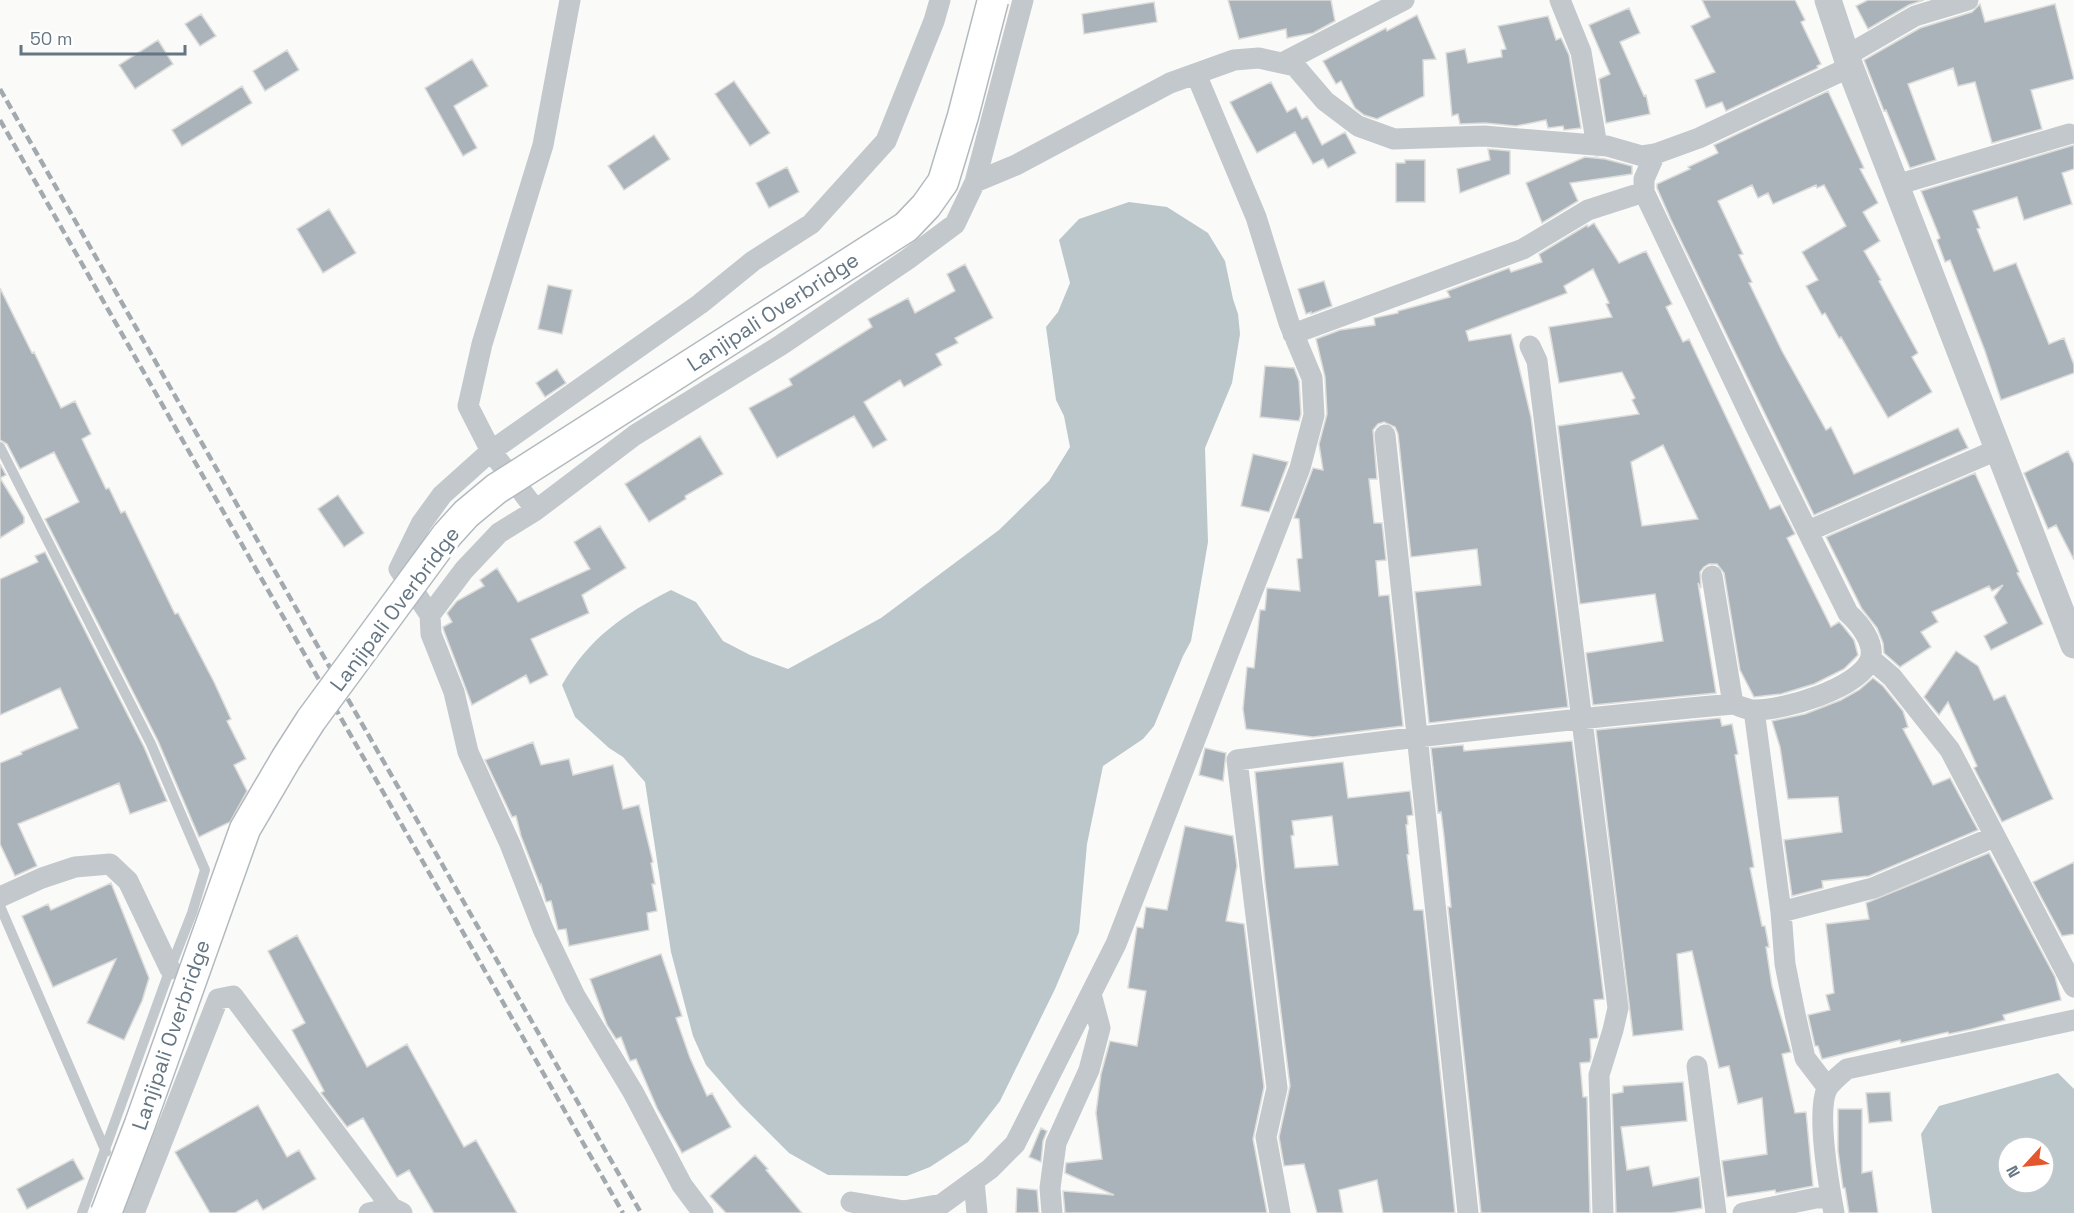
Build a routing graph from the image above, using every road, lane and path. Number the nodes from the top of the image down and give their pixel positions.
1 (570, 0) edge
2 (940, 0) edge
3 (993, 0) edge
4 (1023, 0) edge
5 (1404, 0) edge
6 (1560, 0) edge
7 (1828, 0) edge
8 (1968, 0) edge
9 (1848, 62) junction
10 (1282, 63) junction
11 (1196, 74) junction
12 (2069, 134) dead end
13 (1597, 146) junction
14 (1655, 154) junction
15 (975, 182) junction
16 (1896, 185) junction
17 (1644, 192) junction
18 (1293, 334) junction
19 (1530, 346) dead end
20 (1385, 435) dead end
21 (0, 447) edge
22 (1999, 449) junction
23 (491, 451) junction
24 (536, 510) junction
25 (1808, 531) junction
26 (1712, 576) dead end
27 (430, 615) junction
28 (2074, 645) edge
29 (1870, 659) junction
30 (1733, 704) junction
31 (1754, 710) junction
32 (1582, 718) junction
33 (1417, 736) junction
34 (1994, 837) junction
35 (0, 897) edge
36 (0, 906) edge
37 (1781, 912) junction
38 (170, 969) junction
39 (2074, 987) edge
40 (1090, 994) junction
41 (2074, 1020) edge
42 (1697, 1066) dead end
43 (1828, 1088) junction
44 (106, 1152) junction
45 (974, 1181) junction
46 (851, 1202) dead end
47 (1832, 1206) edge
48 (397, 1211) edge
49 (82, 1213) edge
50 (106, 1213) edge
51 (134, 1213) edge
52 (369, 1213) edge
53 (703, 1213) edge
54 (977, 1213) edge
55 (1052, 1213) edge
56 (1280, 1213) edge
57 (1468, 1213) edge
58 (1603, 1213) edge
59 (1716, 1213) edge
60 (1743, 1213) edge

1 - 23 street
2 - 23 street
3 - 50 main road, Lanjipali Overbridge, bridge
4 - 15 street
5 - 10 street
6 - 13 street
7 - 9 street
8 - 9 street
9 - 14 street
9 - 16 street
10 - 11 street
10 - 13 street
11 - 15 street
11 - 18 street
12 - 16 street
13 - 14 street
14 - 17 street
15 - 24 street
16 - 22 street
17 - 18 street
17 - 25 street
18 - 40 street
19 - 32 street
20 - 33 street
21 - 38 lane
22 - 25 street
22 - 28 street
23 - 24 street
23 - 27 street
24 - 27 street
25 - 29 street
26 - 30 street
27 - 53 street
29 - 31 street
29 - 34 street
30 - 31 street
30 - 32 street
31 - 37 street
32 - 33 street
32 - 58 street
33 - 56 street
33 - 57 street
34 - 37 street
34 - 39 street
35 - 38 street
36 - 44 lane
37 - 43 street
38 - 44 lane
40 - 45 street
40 - 55 street
41 - 43 street
42 - 59 street
43 - 47 street
44 - 49 lane
45 - 46 street
45 - 54 street
47 - 60 street
48 - 51 street
48 - 52 street

